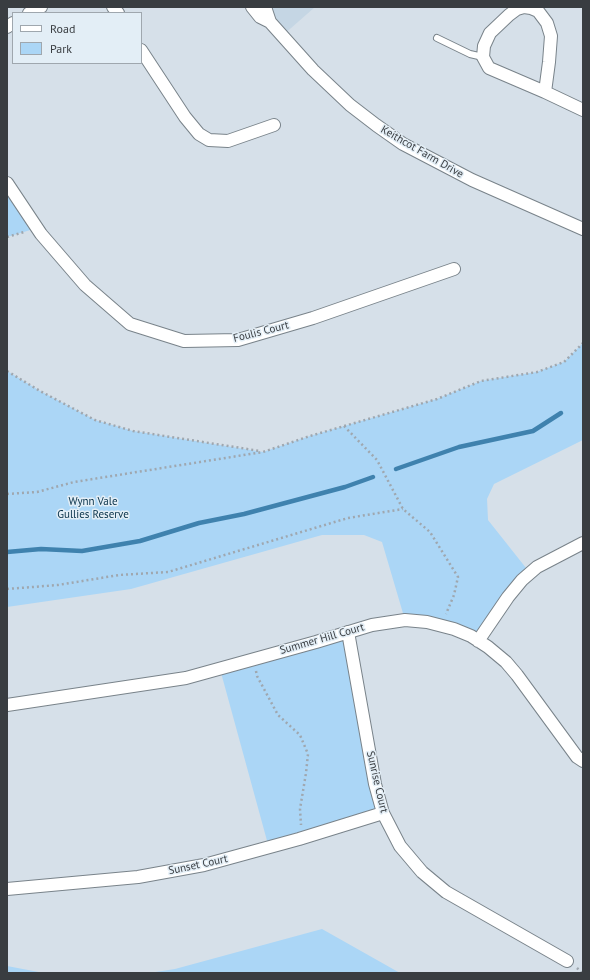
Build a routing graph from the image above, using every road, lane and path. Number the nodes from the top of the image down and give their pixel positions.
1 (41, 7) edge
2 (252, 7) edge
3 (265, 7) edge
4 (531, 8) edge
5 (31, 12) edge
6 (270, 22) junction
7 (437, 38) dead end
8 (142, 52) edge
9 (483, 56) junction
10 (545, 92) junction
11 (583, 110) edge
12 (274, 125) dead end
13 (7, 183) edge
14 (583, 229) edge
15 (454, 269) dead end
16 (583, 342) edge
17 (7, 371) edge
18 (344, 426) junction
19 (263, 452) junction
20 (7, 494) edge
21 (403, 509) junction
22 (583, 543) edge
23 (7, 589) edge
24 (443, 625) junction
25 (348, 632) junction
26 (478, 641) junction
27 (254, 659) junction
28 (7, 705) edge
29 (583, 761) edge
30 (383, 813) junction
31 (299, 839) junction
32 (7, 889) edge
33 (567, 961) dead end

1 - 5 street
2 - 6 street, Keithcot Farm Drive
3 - 6 street, Keithcot Farm Drive
4 - 9 street
4 - 10 street
6 - 14 street, Keithcot Farm Drive
7 - 9 lane
8 - 12 street
9 - 10 street
10 - 11 street
13 - 15 street, Foulis Court
16 - 18 path
17 - 19 path
18 - 19 path
18 - 21 path
19 - 20 path
21 - 23 path
21 - 24 path
22 - 26 street
24 - 25 street, Summer Hill Court
24 - 26 street, Summer Hill Court
25 - 27 street, Summer Hill Court
25 - 30 street, Sunrise Court
26 - 29 street, Summer Hill Court
27 - 28 street, Summer Hill Court
27 - 31 path
30 - 31 street, Sunset Court
30 - 33 street, Sunrise Court
31 - 32 street, Sunset Court

